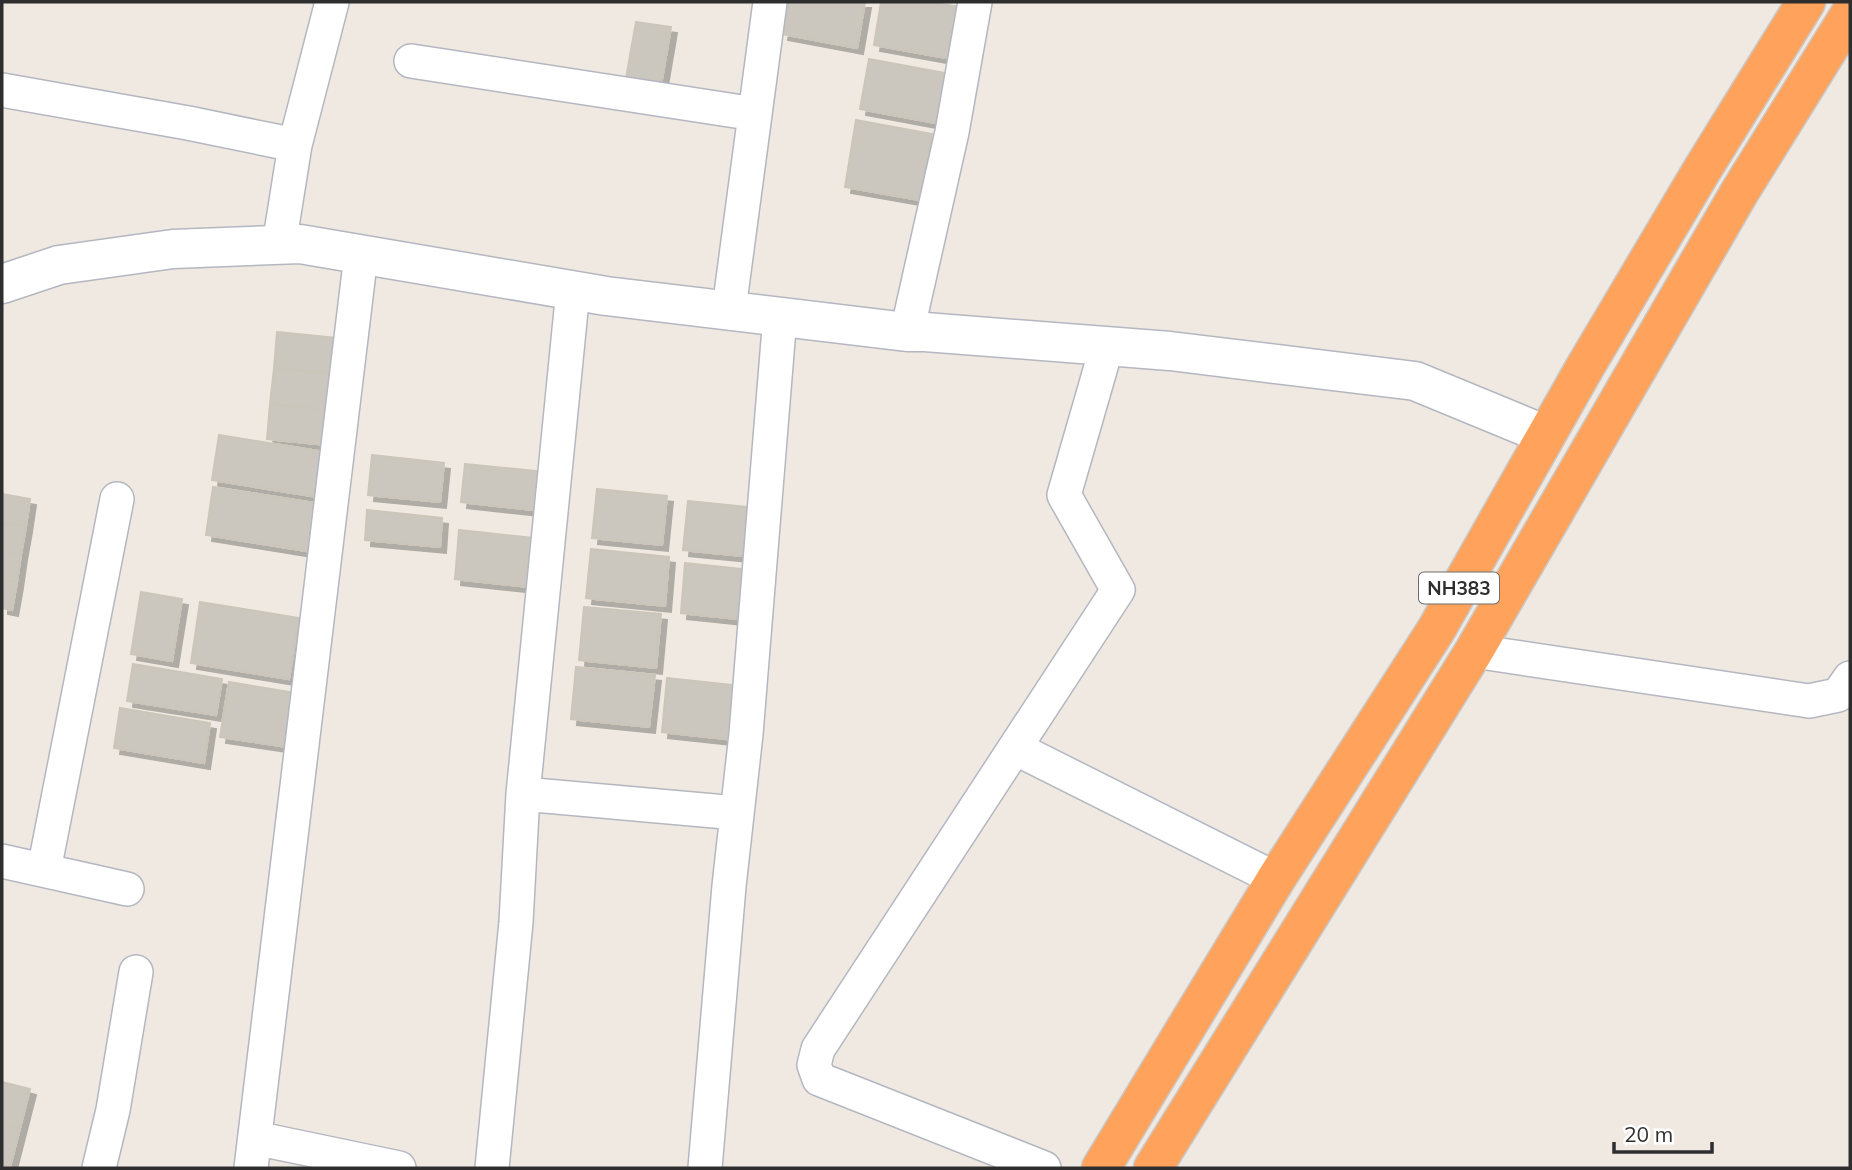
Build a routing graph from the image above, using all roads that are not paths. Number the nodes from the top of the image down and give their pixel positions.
1 (332, 2) edge
2 (770, 2) edge
3 (975, 2) edge
4 (1806, 2) edge
5 (1850, 14) edge
6 (411, 61) dead end
7 (2, 90) edge
8 (755, 114) junction
9 (295, 145) junction
10 (279, 245) junction
11 (360, 254) junction
12 (2, 284) edge
13 (573, 290) junction
14 (729, 309) junction
15 (780, 316) junction
16 (907, 332) junction
17 (1107, 346) junction
18 (1585, 367) junction
19 (1625, 388) junction
20 (1546, 435) junction
21 (117, 499) dead end
22 (1474, 651) junction
23 (1850, 678) edge
24 (1015, 748) junction
25 (523, 794) junction
26 (737, 813) junction
27 (2, 861) edge
28 (44, 870) junction
29 (1276, 879) junction
30 (127, 889) dead end
31 (136, 972) dead end
32 (253, 1153) edge
33 (99, 1168) edge
34 (399, 1168) edge
35 (492, 1168) edge
36 (705, 1168) edge
37 (1044, 1168) edge
38 (1101, 1168) edge
39 (1153, 1168) edge

1 - 9 street
2 - 8 street
3 - 16 street
4 - 18 highway, NH383
5 - 19 highway, NH383
6 - 8 street
7 - 9 street
8 - 14 street
9 - 10 street
10 - 11 street
10 - 12 street
11 - 13 street
11 - 32 street
13 - 14 street
13 - 25 street
14 - 15 street
15 - 16 street
15 - 26 street
16 - 17 street
17 - 20 street
17 - 24 street
18 - 19 highway
18 - 20 highway, NH383
19 - 22 highway, NH383
20 - 29 highway, NH383
21 - 28 street
22 - 23 street
22 - 39 highway, NH383
24 - 29 street
24 - 37 street
25 - 26 street
25 - 35 street
26 - 36 street
27 - 28 street
28 - 30 street
29 - 38 highway, NH383
31 - 33 street
32 - 34 street

